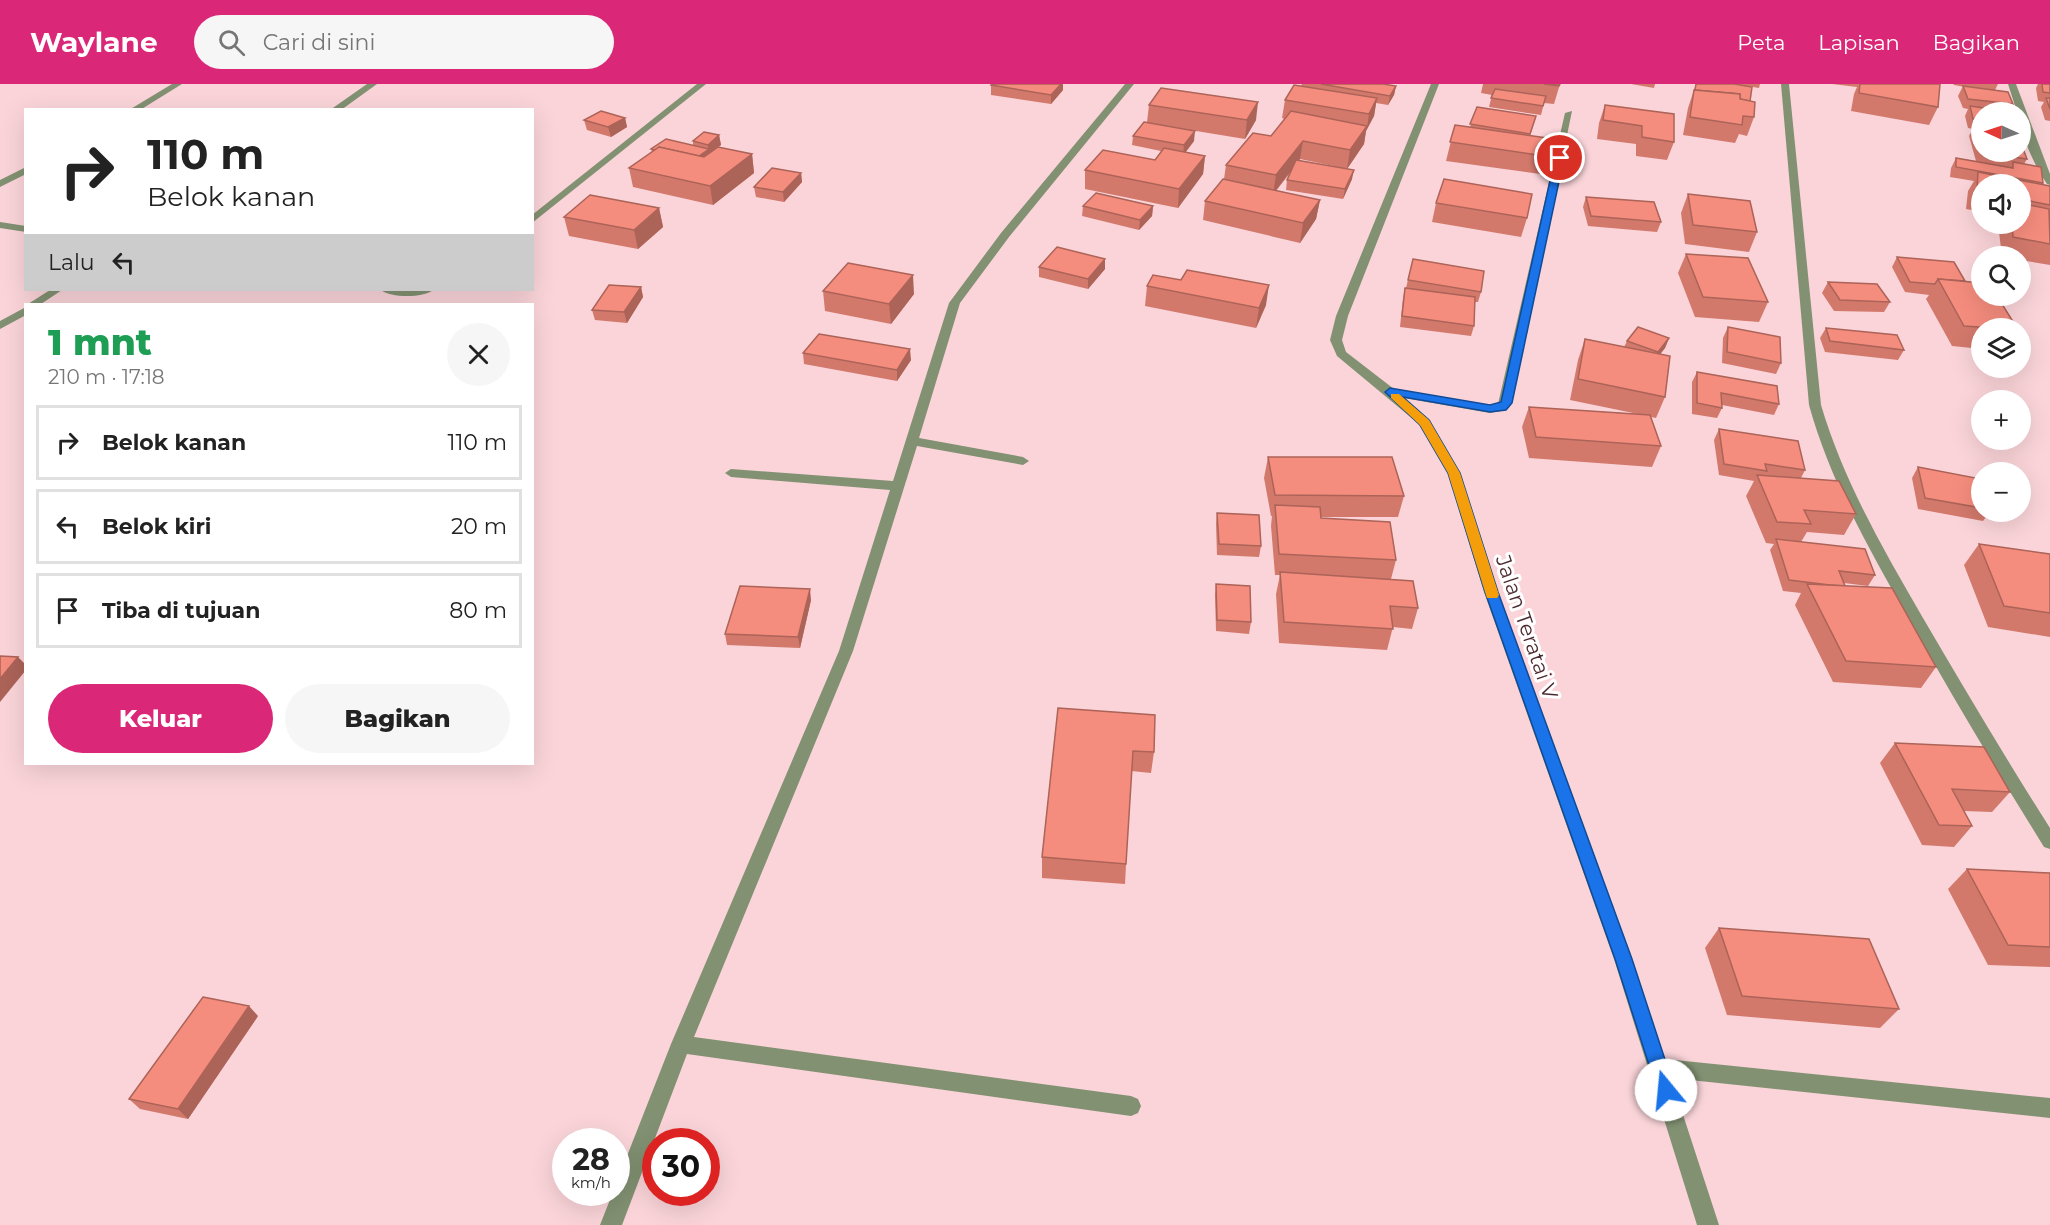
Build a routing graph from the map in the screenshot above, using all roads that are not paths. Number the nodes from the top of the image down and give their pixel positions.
1 (178, 84) edge
2 (373, 84) edge
3 (702, 84) edge
4 (1130, 84) edge
5 (1435, 84) edge
6 (1785, 84) edge
7 (2012, 84) edge
8 (136, 108) edge
9 (337, 108) edge
10 (1569, 114) dead end
11 (24, 171) edge
12 (2050, 182) edge
13 (0, 184) edge
14 (534, 218) edge
15 (0, 225) edge
16 (24, 229) edge
17 (55, 291) edge
18 (398, 291) edge
19 (418, 291) edge
20 (36, 303) edge
21 (24, 311) edge
22 (0, 326) edge
23 (1390, 392) junction
24 (912, 441) junction
25 (1023, 461) dead end
26 (731, 473) dead end
27 (898, 486) junction
28 (2050, 843) edge
29 (681, 1044) junction
30 (1659, 1068) junction
31 (1131, 1106) dead end
32 (2050, 1108) edge
33 (611, 1225) edge
34 (1708, 1225) edge

1 - 8 street
2 - 9 street
3 - 14 street
4 - 24 street
5 - 23 street, Jalan Teratai V
6 - 28 street
7 - 12 street
10 - 23 street
11 - 13 street
15 - 16 street
17 - 20 street
18 - 19 street
21 - 22 street
23 - 30 street, Jalan Teratai V
24 - 25 street
24 - 27 street
26 - 27 street
27 - 29 street
29 - 31 street
29 - 33 street
30 - 32 street
30 - 34 street, Jalan Teratai V

